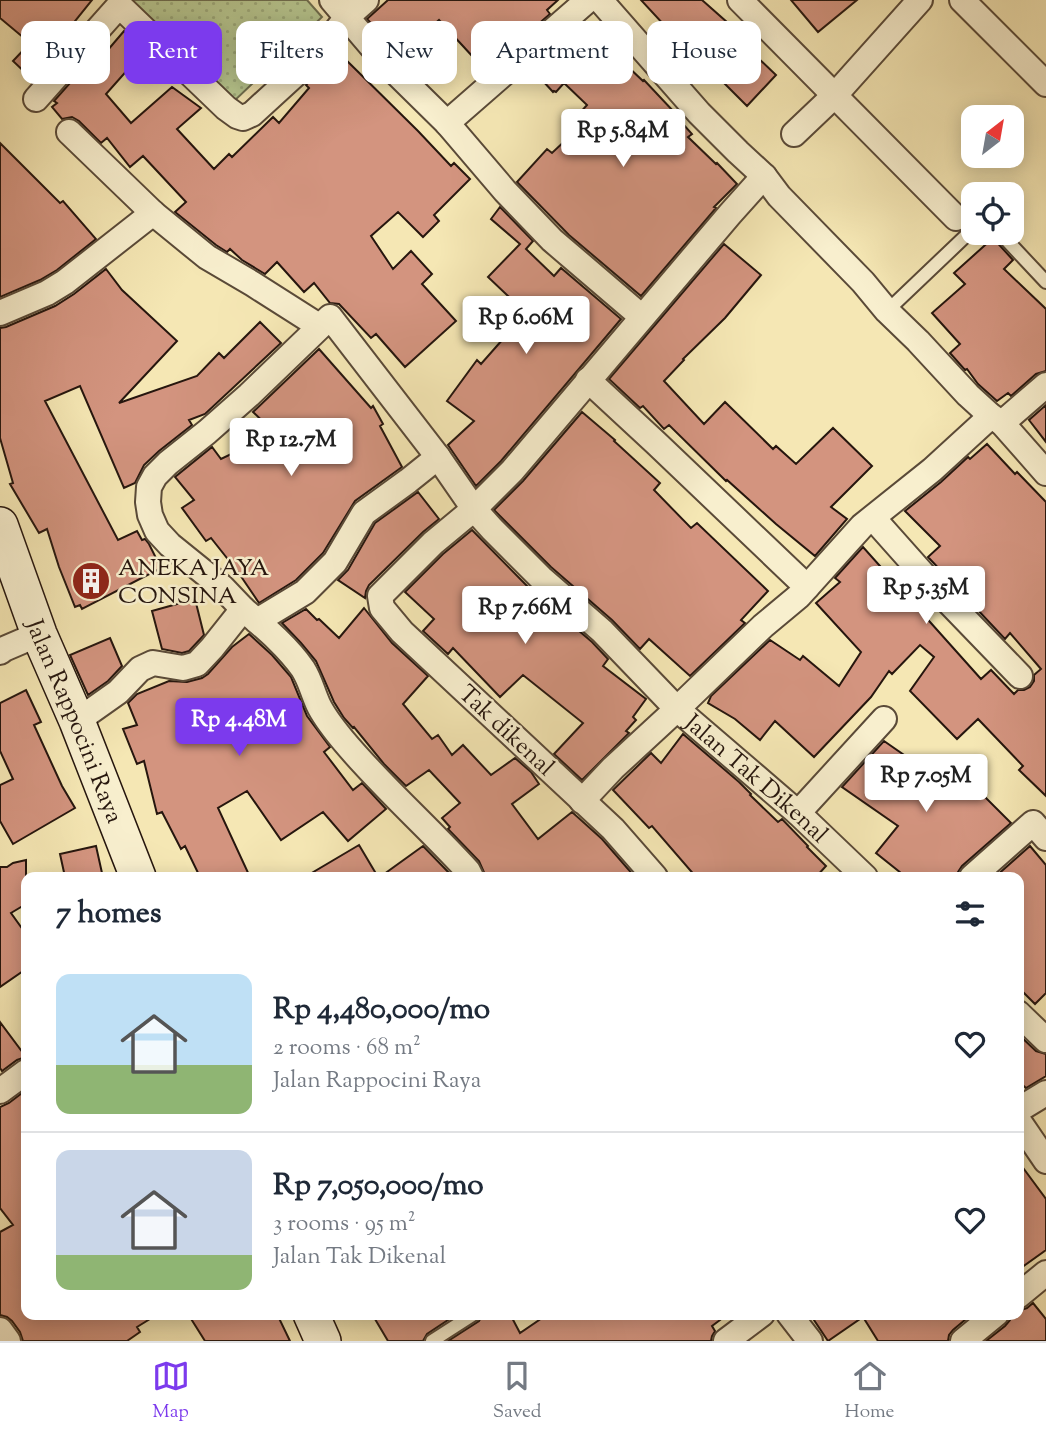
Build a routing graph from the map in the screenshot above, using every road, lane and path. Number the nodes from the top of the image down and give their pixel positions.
1 (588, 0) edge
2 (600, 0) edge
3 (740, 0) edge
4 (920, 0) edge
5 (962, 0) edge
6 (345, 14) edge
7 (1046, 84) edge
8 (835, 94) junction
9 (36, 99) dead end
10 (447, 123) junction
11 (69, 132) dead end
12 (794, 134) dead end
13 (764, 176) junction
14 (153, 213) junction
15 (961, 220) edge
16 (961, 228) edge
17 (1011, 245) edge
18 (1046, 282) edge
19 (887, 311) junction
20 (0, 313) edge
21 (642, 317) junction
22 (319, 326) junction
23 (589, 380) junction
24 (1046, 385) edge
25 (996, 419) junction
26 (438, 457) junction
27 (1046, 473) edge
28 (474, 509) junction
29 (873, 518) junction
30 (0, 525) edge
31 (807, 587) junction
32 (250, 615) junction
33 (39, 634) junction
34 (0, 652) edge
35 (1020, 676) dead end
36 (677, 709) junction
37 (884, 719) dead end
38 (77, 720) junction
39 (582, 801) junction
40 (798, 813) junction
41 (1040, 830) edge
42 (136, 872) edge
43 (467, 872) edge
44 (651, 872) edge
45 (860, 872) edge
46 (979, 872) edge
47 (1024, 1019) edge
48 (1046, 1040) edge
49 (21, 1076) edge
50 (0, 1091) edge
51 (1046, 1093) edge
52 (1024, 1106) edge
53 (1024, 1129) edge
54 (1046, 1161) edge
55 (1046, 1273) edge
56 (1024, 1291) edge
57 (314, 1320) edge
58 (465, 1320) edge
59 (754, 1320) edge
60 (794, 1320) edge
61 (989, 1320) edge
62 (0, 1329) edge
63 (8, 1341) edge
64 (323, 1341) edge
65 (432, 1341) edge
66 (726, 1341) edge
67 (810, 1341) edge
68 (963, 1341) edge

1 - 10 street
2 - 13 street
3 - 8 street
4 - 8 street
5 - 7 street
6 - 9 street
6 - 10 street
8 - 12 street
8 - 15 street
10 - 21 street
11 - 14 street
13 - 19 street
13 - 21 street
14 - 20 street
14 - 22 street
16 - 19 lane
17 - 18 lane
19 - 25 street
21 - 23 street
22 - 26 street, Jalan Tak Dikenal
22 - 32 street
23 - 28 street
23 - 31 street
24 - 25 street
25 - 27 street
25 - 29 street
26 - 28 street, Jalan Tak Dikenal
26 - 32 street
28 - 36 street, Jalan Tak Dikenal
28 - 39 street, Tak dikenal
29 - 31 street
29 - 35 street
30 - 33 main road, Jalan Rappocini Raya
31 - 36 street
32 - 38 street
32 - 43 street
33 - 34 street
33 - 38 main road, Jalan Rappocini Raya
36 - 39 street
36 - 40 street, Jalan Tak Dikenal
37 - 40 street
38 - 42 main road, Jalan Rappocini Raya
39 - 44 street
40 - 45 street, Jalan Tak Dikenal
41 - 46 street
47 - 48 street
49 - 50 street
51 - 52 street
53 - 54 street
55 - 56 street
57 - 64 main road
58 - 65 lane
59 - 66 street
60 - 67 street
61 - 68 street
62 - 63 street

